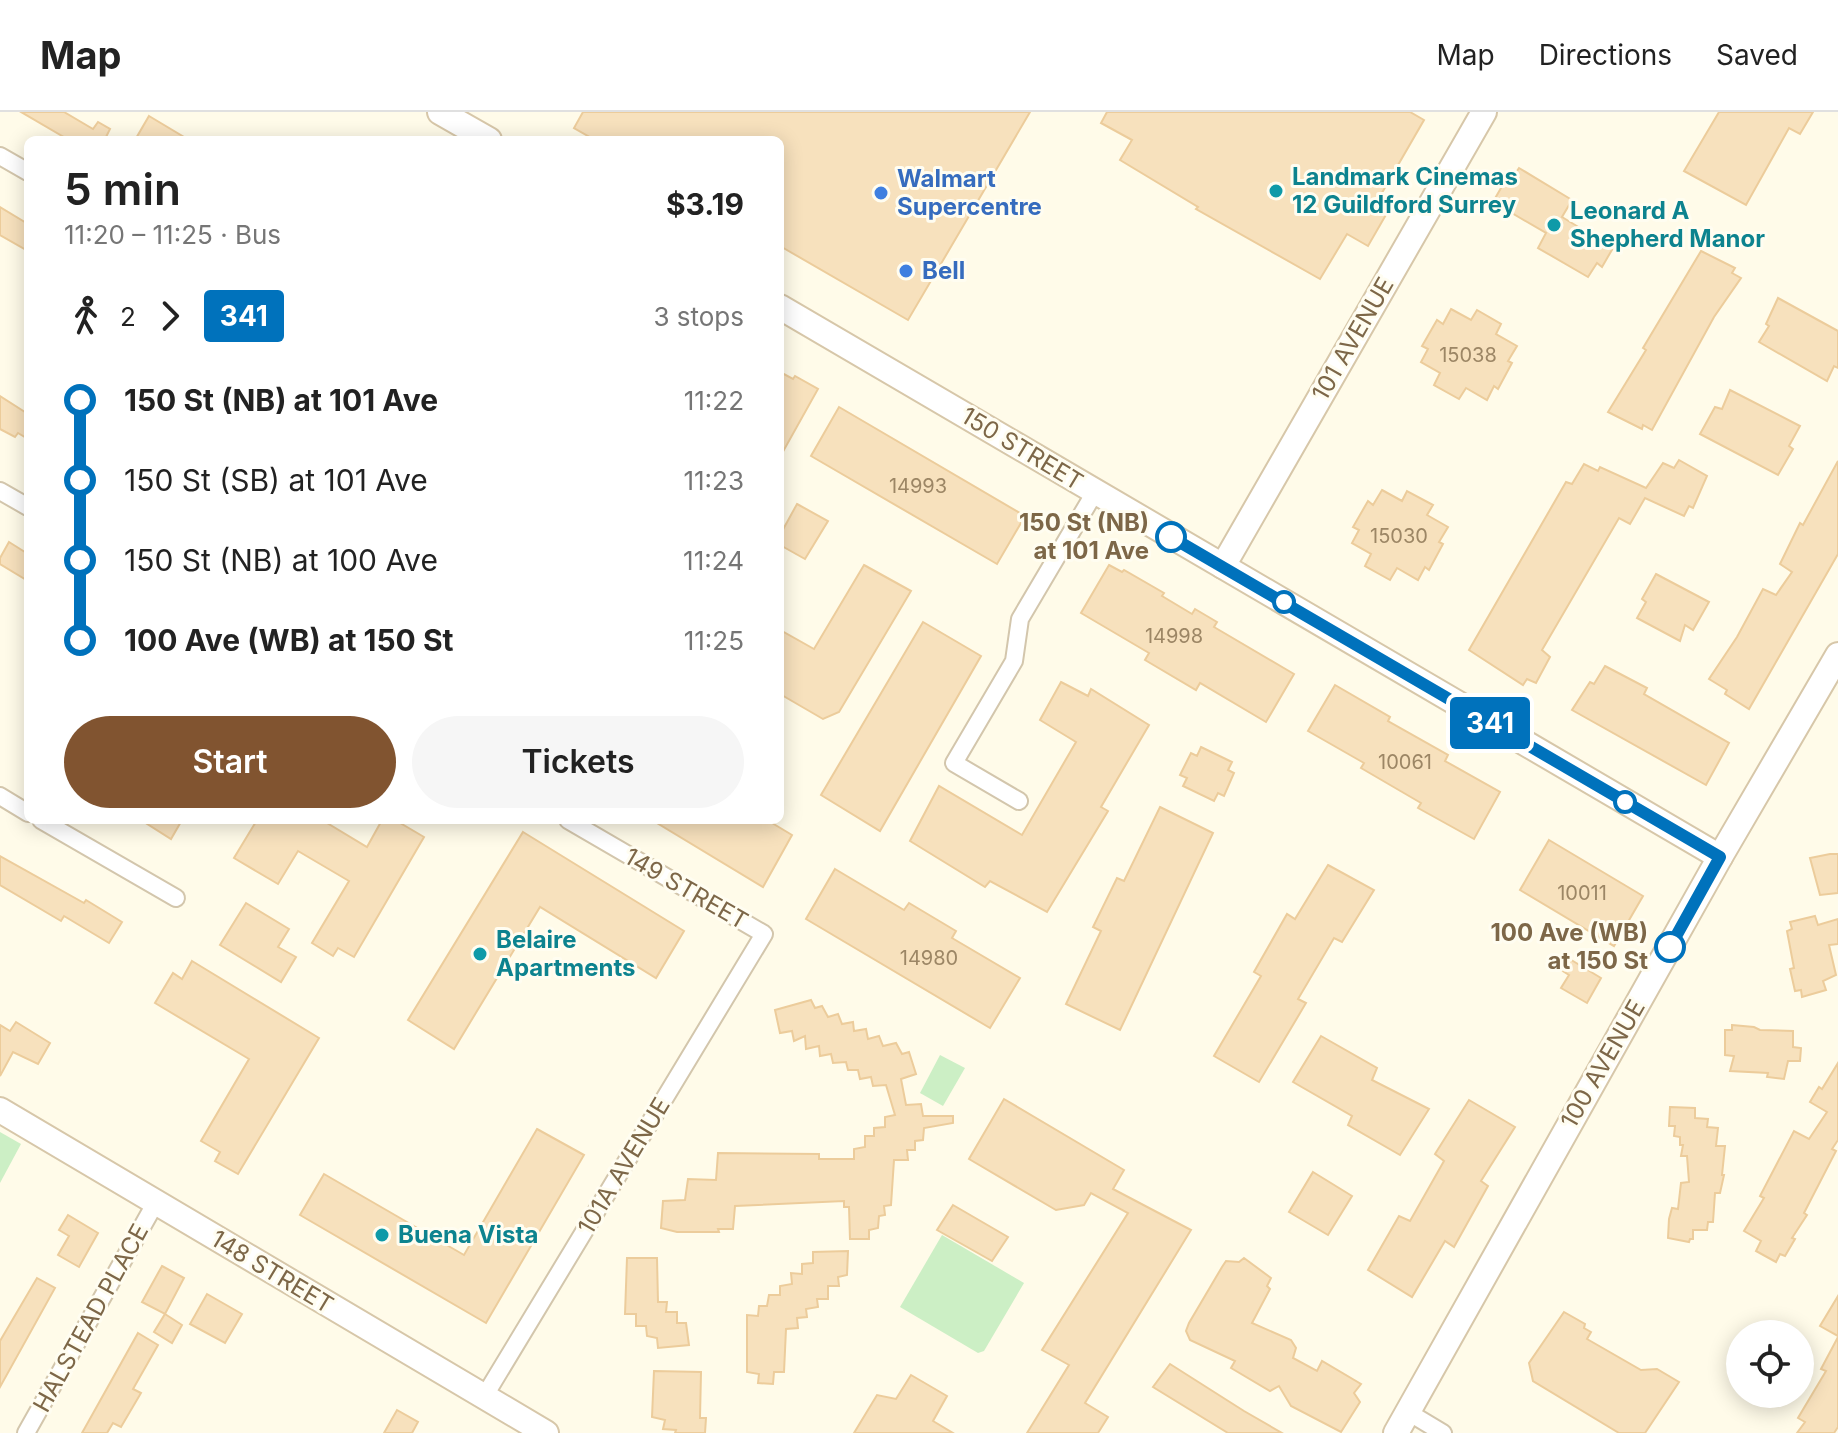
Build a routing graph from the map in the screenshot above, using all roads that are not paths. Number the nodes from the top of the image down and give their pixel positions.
1 (440, 112) edge
2 (1484, 112) edge
3 (482, 136) edge
4 (0, 156) edge
5 (24, 170) edge
6 (784, 309) edge
7 (1095, 492) junction
8 (1, 494) edge
9 (24, 505) edge
10 (1223, 566) junction
11 (1838, 655) edge
12 (0, 796) edge
13 (1019, 801) dead end
14 (24, 811) edge
15 (48, 824) edge
16 (575, 824) edge
17 (1720, 857) junction
18 (176, 898) dead end
19 (764, 934) joint
20 (0, 1110) edge
21 (156, 1202) junction
22 (484, 1397) junction
23 (1402, 1423) edge
24 (26, 1433) edge
25 (546, 1433) edge
26 (1443, 1433) edge

1 - 3 main road
2 - 10 main road, 101 AVENUE
4 - 5 street
6 - 7 main road, 150 STREET
7 - 10 main road, 150 STREET
7 - 13 street
8 - 9 street
10 - 17 main road, 150 STREET
11 - 17 main road, 100 AVENUE
12 - 14 street
15 - 18 street
16 - 19 street, 149 STREET
17 - 23 main road, 100 AVENUE
19 - 22 street, 101A AVENUE
20 - 21 main road, 148 STREET
21 - 22 main road, 148 STREET
21 - 24 street, HALSTEAD PLACE
22 - 25 main road, 148 STREET
23 - 26 street

